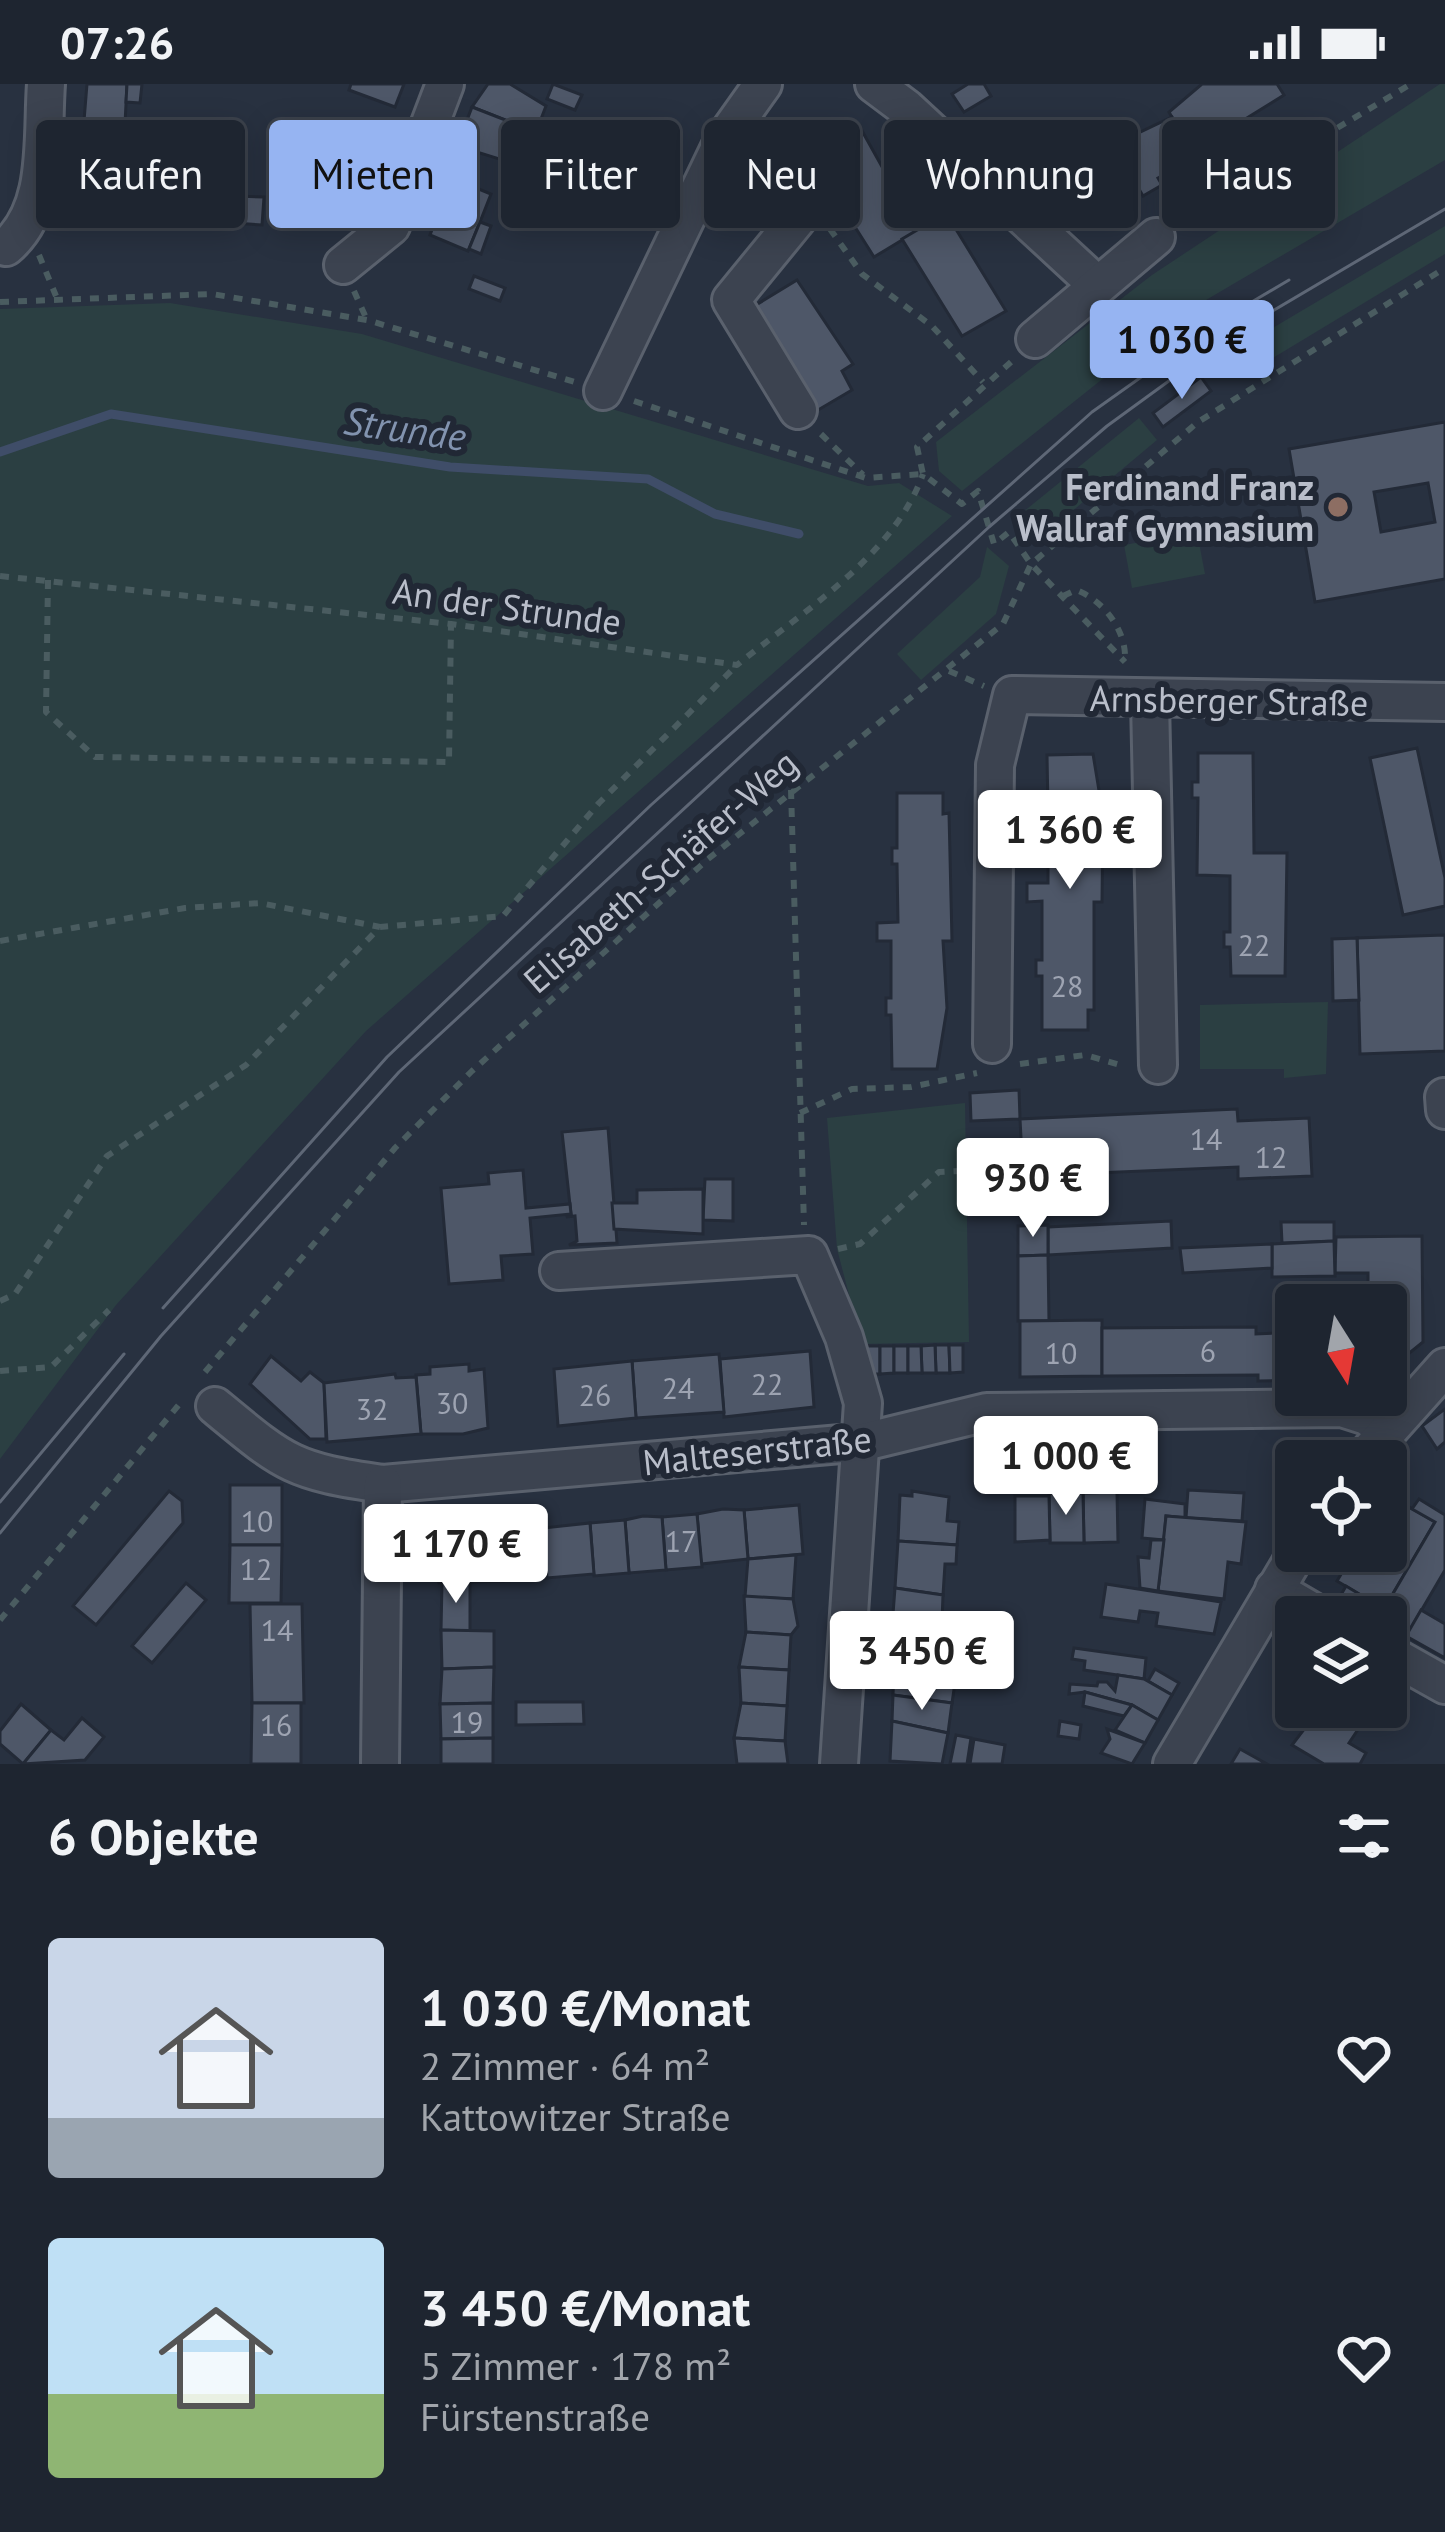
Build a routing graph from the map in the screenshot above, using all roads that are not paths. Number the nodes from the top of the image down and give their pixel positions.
1 (46, 84) edge
2 (445, 84) edge
3 (763, 84) edge
4 (874, 84) edge
5 (737, 120) edge
6 (704, 181) edge
7 (790, 228) edge
8 (1156, 237) road end
9 (22, 250) road end
10 (343, 265) dead end
11 (1095, 283) junction
12 (1035, 339) road end
13 (603, 391) road end
14 (798, 410) road end
15 (1150, 701) junction
16 (1445, 702) edge
17 (992, 1055) road end
18 (1158, 1065) road end
19 (1444, 1096) edge
20 (1445, 1110) edge
21 (559, 1271) dead end
22 (1445, 1367) edge
23 (215, 1406) dead end
24 (1384, 1430) junction
25 (1377, 1440) edge
26 (864, 1442) junction
27 (383, 1484) junction
28 (1285, 1572) edge
29 (1274, 1589) junction
30 (1286, 1596) edge
31 (1407, 1663) edge
32 (1445, 1684) edge
33 (380, 1764) edge
34 (839, 1764) edge
35 (1172, 1764) edge

1 - 9 street
2 - 10 street
3 - 5 street
4 - 11 street
6 - 13 street
7 - 14 street
8 - 11 street
11 - 12 street
15 - 16 street, Arnsberger Straße
15 - 17 street, Arnsberger Straße
15 - 18 street
19 - 20 street
21 - 26 street
22 - 24 street
23 - 27 street, Malteserstraße
24 - 25 street
24 - 26 street, Malteserstraße
26 - 27 street, Malteserstraße
26 - 34 street
27 - 33 street
28 - 29 street
29 - 30 street
29 - 35 street
31 - 32 street

